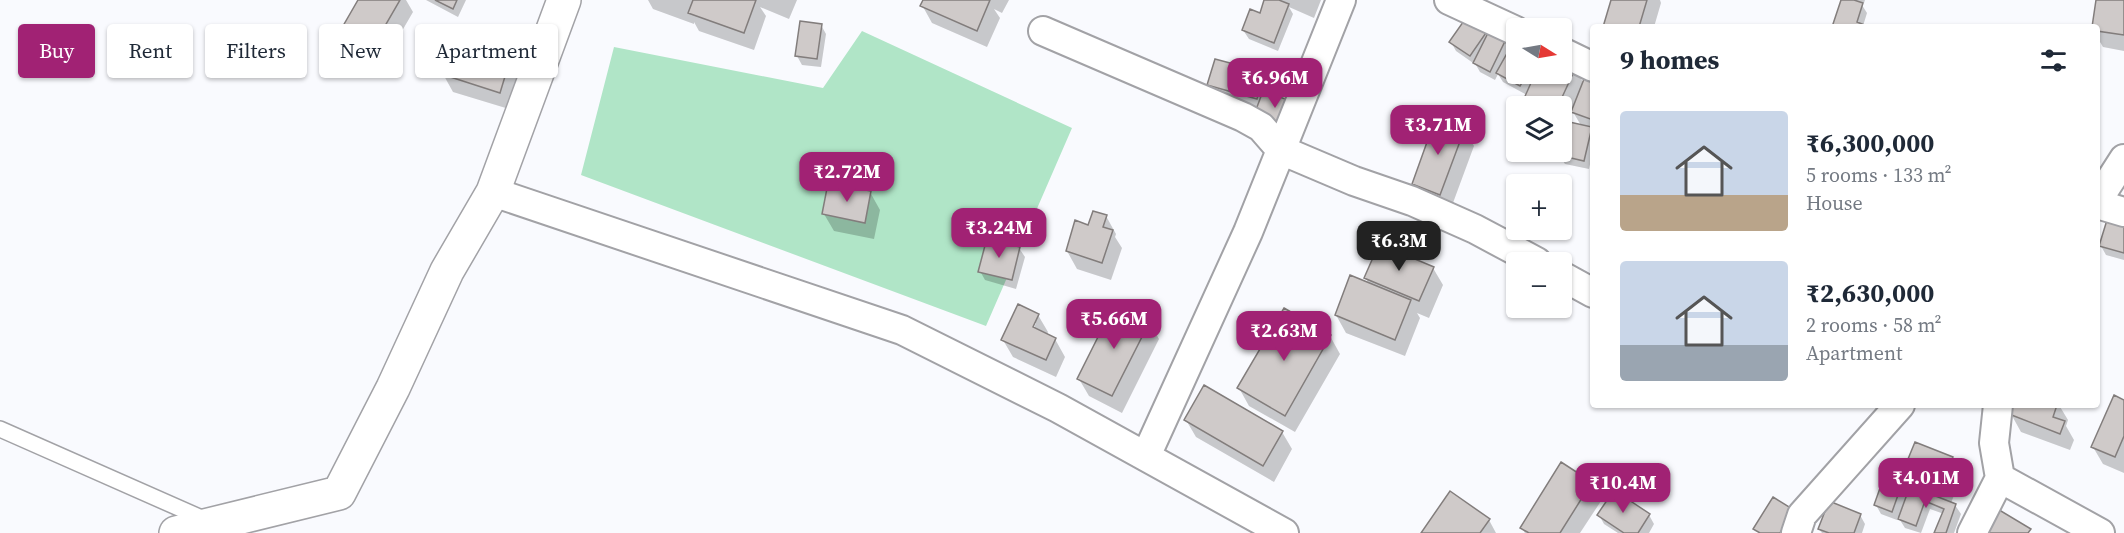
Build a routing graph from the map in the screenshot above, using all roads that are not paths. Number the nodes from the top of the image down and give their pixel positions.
1 (564, 0) edge
2 (1341, 0) edge
3 (1449, 0) edge
4 (1506, 26) edge
5 (1043, 31) dead end
6 (1572, 57) edge
7 (1590, 66) edge
8 (1281, 150) junction
9 (2124, 159) edge
10 (493, 192) junction
11 (2100, 197) edge
12 (2100, 203) edge
13 (2124, 213) edge
14 (1518, 252) edge
15 (1572, 281) edge
16 (1590, 291) edge
17 (1897, 408) edge
18 (1998, 408) edge
19 (0, 429) edge
20 (1146, 456) junction
21 (2000, 478) junction
22 (217, 528) edge
23 (176, 533) edge
24 (1284, 533) edge
25 (1796, 533) edge
26 (1972, 533) edge
27 (2100, 533) edge

1 - 10 street
2 - 8 street
3 - 4 street
5 - 8 street
6 - 7 street
8 - 14 street
8 - 20 street
9 - 11 street
10 - 20 street
10 - 22 street
12 - 13 street
15 - 16 street
17 - 25 street
18 - 21 street
19 - 22 lane
20 - 24 street
21 - 26 street
21 - 27 street
22 - 23 street

